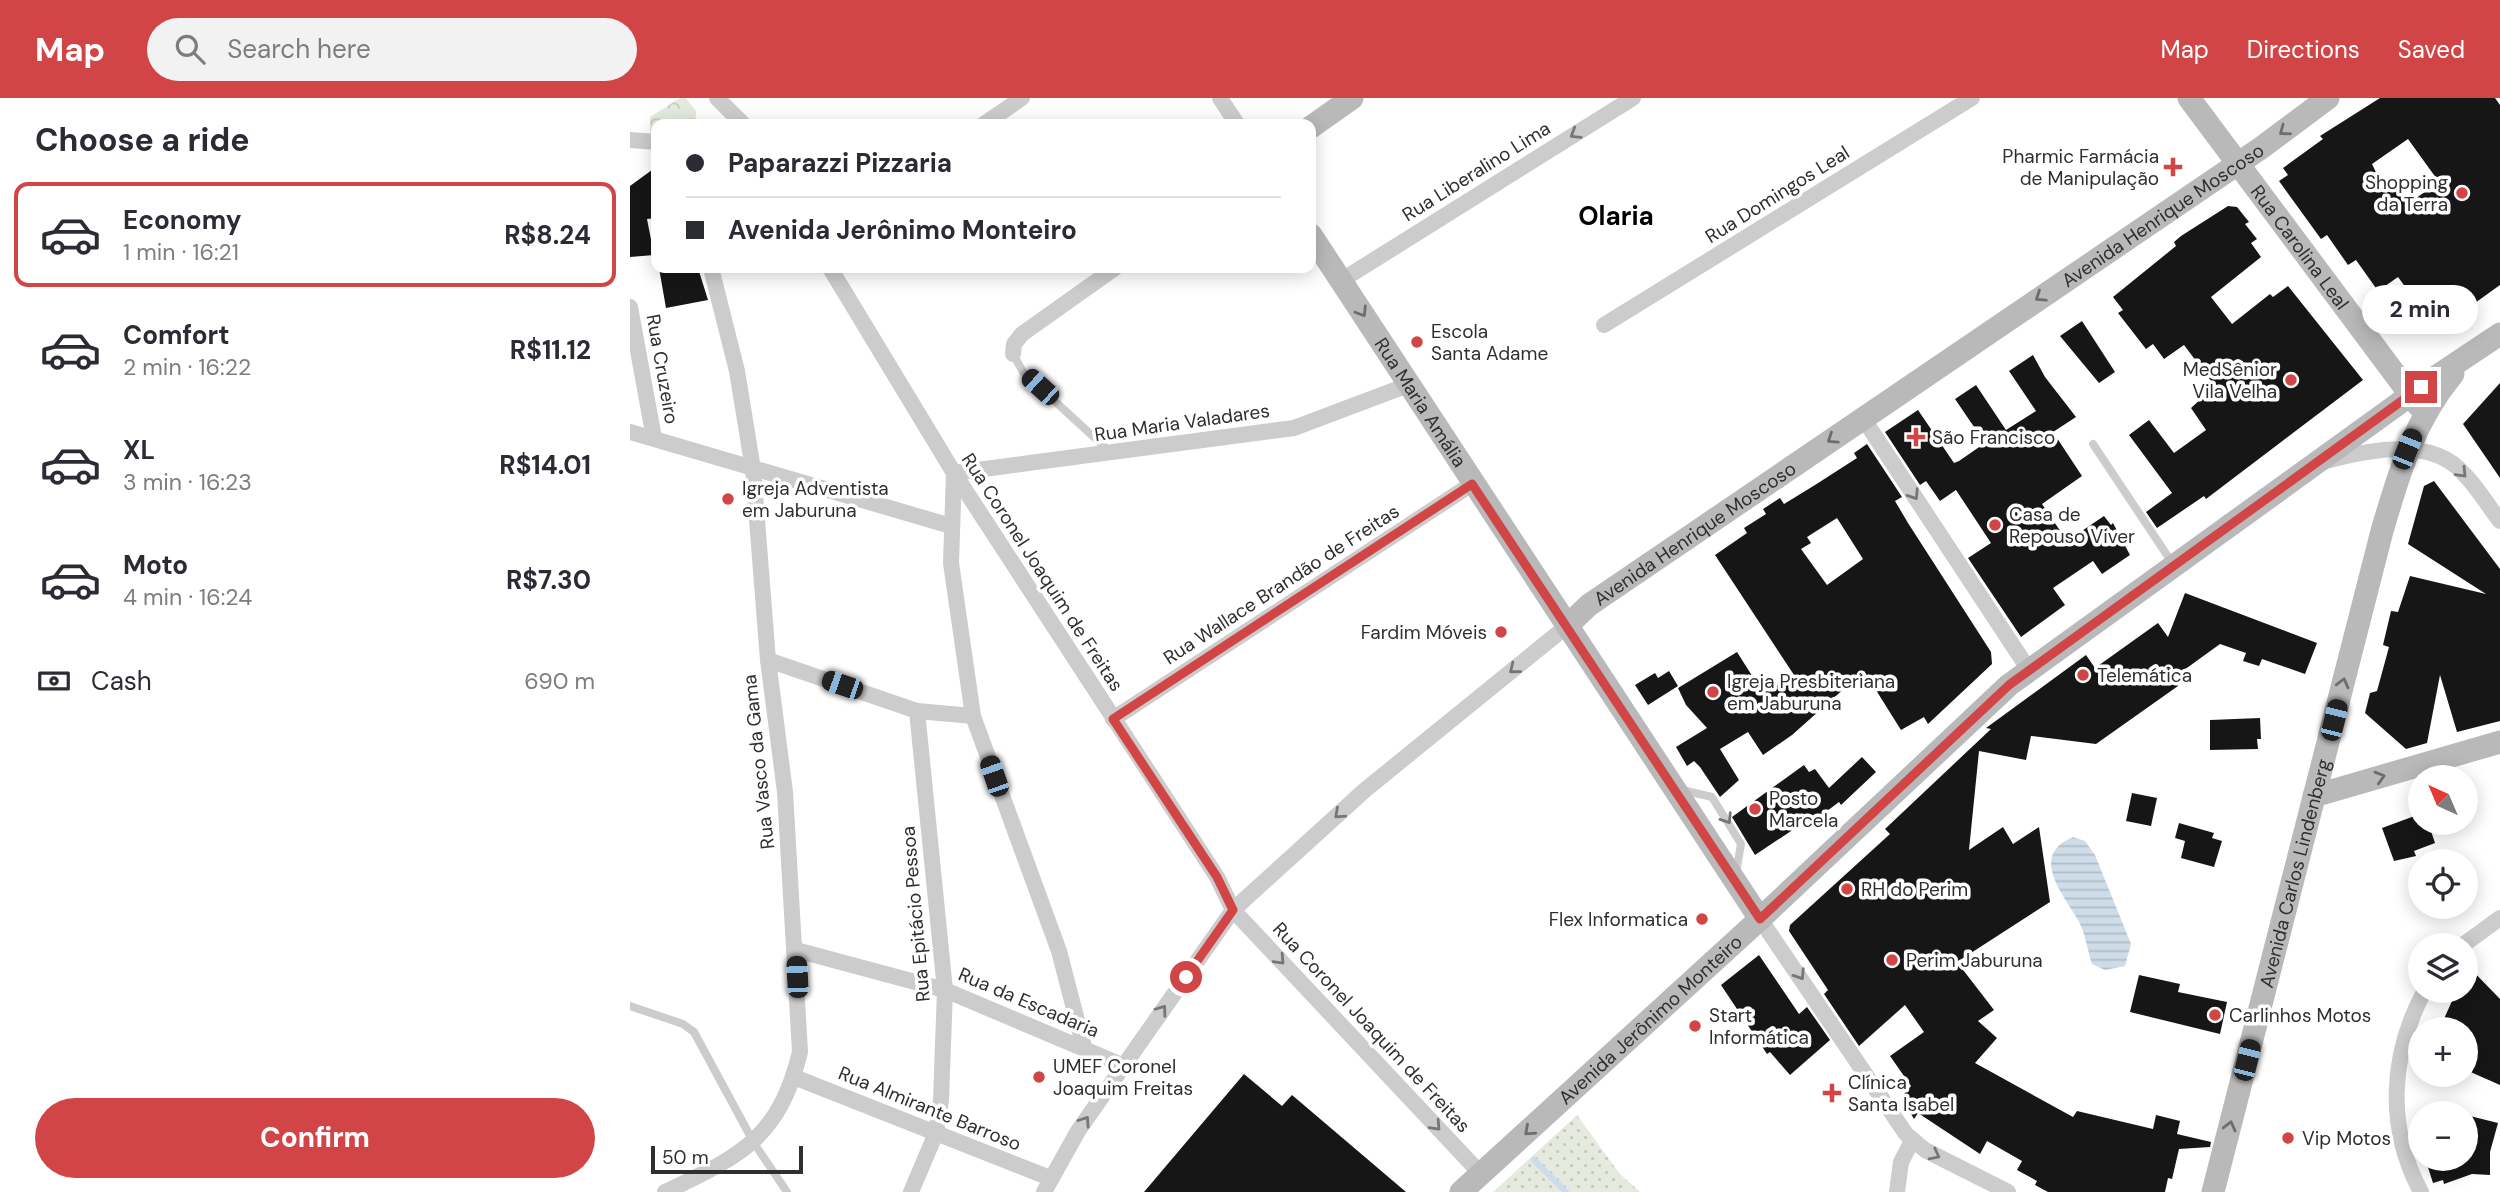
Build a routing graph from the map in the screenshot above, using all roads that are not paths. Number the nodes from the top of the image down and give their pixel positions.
1 (1022, 98) edge
2 (1220, 98) edge
3 (1352, 98) edge
4 (1633, 98) edge
5 (1972, 98) edge
6 (2189, 98) edge
7 (2328, 98) edge
8 (721, 101) edge
9 (737, 119) edge
10 (991, 119) edge
11 (1234, 119) edge
12 (1316, 123) edge
13 (630, 140) edge
14 (651, 142) edge
15 (2238, 163) junction
16 (1316, 242) edge
17 (712, 273) edge
18 (833, 273) edge
19 (1108, 273) edge
20 (1342, 280) junction
21 (630, 307) edge
22 (1604, 325) dead end
23 (2496, 337) edge
24 (1013, 354) joint
25 (1408, 385) junction
26 (2417, 404) junction
27 (1863, 418) junction
28 (630, 432) edge
29 (654, 438) junction
30 (2093, 444) dead end
31 (2407, 449) junction
32 (1110, 452) junction
33 (2320, 462) junction
34 (753, 470) junction
35 (954, 473) junction
36 (1472, 484) junction
37 (2500, 522) edge
38 (951, 526) junction
39 (2175, 566) junction
40 (1567, 626) junction
41 (768, 660) junction
42 (2029, 670) junction
43 (917, 711) junction
44 (973, 716) junction
45 (1113, 719) junction
46 (2500, 742) edge
47 (2314, 796) junction
48 (1233, 910) junction
49 (2500, 918) edge
50 (1760, 919) junction
51 (2478, 934) edge
52 (796, 950) junction
53 (946, 990) junction
54 (2419, 1003) edge
55 (632, 1010) edge
56 (1084, 1046) junction
57 (1122, 1065) junction
58 (794, 1077) junction
59 (936, 1133) junction
60 (1912, 1141) junction
61 (754, 1143) junction
62 (1482, 1174) junction
63 (1047, 1185) edge
64 (665, 1192) edge
65 (787, 1192) edge
66 (911, 1192) edge
67 (1461, 1192) edge
68 (1897, 1192) edge
69 (2008, 1192) edge
70 (2213, 1192) edge
71 (2421, 1192) edge

1 - 10 street
2 - 11 street
3 - 12 main road
4 -> 20 street, Rua Liberalino Lima
5 - 22 street, Rua Domingos Leal
6 - 15 main road, Rua Carolina Leal
7 -> 15 main road, Avenida Henrique Moscoso
8 - 9 street
13 - 14 street
15 - 26 main road, Rua Carolina Leal
15 -> 27 main road, Avenida Henrique Moscoso
16 - 20 main road, Rua Maria Amália
17 - 34 street, Rua Vasco da Gama
18 - 35 street, Rua Coronel Joaquim de Freitas
19 - 24 street
20 -> 25 main road, Rua Maria Amália
21 - 29 street, Rua Cruzeiro
23 - 26 main road, Avenida Carlos Lindenberg
24 - 32 lane
25 - 32 street, Rua Maria Valadares
25 - 36 main road, Rua Maria Amália
26 - 31 main road, Avenida Carlos Lindenberg
26 - 33 main road, Avenida Jerônimo Monteiro
27 -> 40 main road, Avenida Henrique Moscoso
27 -> 42 street
28 - 29 street
29 - 34 street
30 - 39 lane
31 - 33 street
31 -> 37 street
47 -> 31 main road, Avenida Carlos Lindenberg
32 - 35 street, Rua Maria Valadares
33 - 39 main road, Avenida Jerônimo Monteiro
34 - 38 street
34 - 41 street, Rua Vasco da Gama
35 - 38 street
35 - 45 street, Rua Coronel Joaquim de Freitas
36 - 40 main road, Rua Maria Amália
36 - 45 street, Rua Wallace Brandão de Freitas
38 - 44 street
39 - 42 main road, Avenida Jerônimo Monteiro
40 -> 48 street, Avenida Henrique Moscoso
40 -> 50 main road, Rua Maria Amália
41 - 43 street
41 - 52 street, Rua Vasco da Gama
42 - 50 main road, Avenida Jerônimo Monteiro
43 - 44 street
43 - 53 street, Rua Epitácio Pessoa
44 - 56 street
45 - 48 street, Rua Coronel Joaquim de Freitas
47 -> 46 main road
70 -> 47 main road, Avenida Carlos Lindenberg
57 -> 48 street, Avenida Henrique Moscoso
48 -> 62 street, Rua Coronel Joaquim de Freitas
49 - 51 street
50 -> 60 street, Rua Maria Amália
50 -> 62 main road, Avenida Jerônimo Monteiro
52 - 53 street, Rua da Escadaria
52 - 58 street, Rua Vasco da Gama
53 - 56 street, Rua da Escadaria
53 - 59 street, Rua Epitácio Pessoa
54 - 71 street
55 - 61 lane
56 - 57 street, Rua da Escadaria
63 -> 57 street, Avenida Henrique Moscoso
58 - 59 street, Rua Almirante Barroso
58 - 61 street, Rua Vasco da Gama
59 - 63 street, Rua Almirante Barroso
59 - 66 street, Rua Epitácio Pessoa
60 - 68 street
60 -> 69 street, Rua Maria Amália
61 - 64 street, Rua Vasco da Gama
61 - 65 lane
62 - 67 main road, Avenida Jerônimo Monteiro

